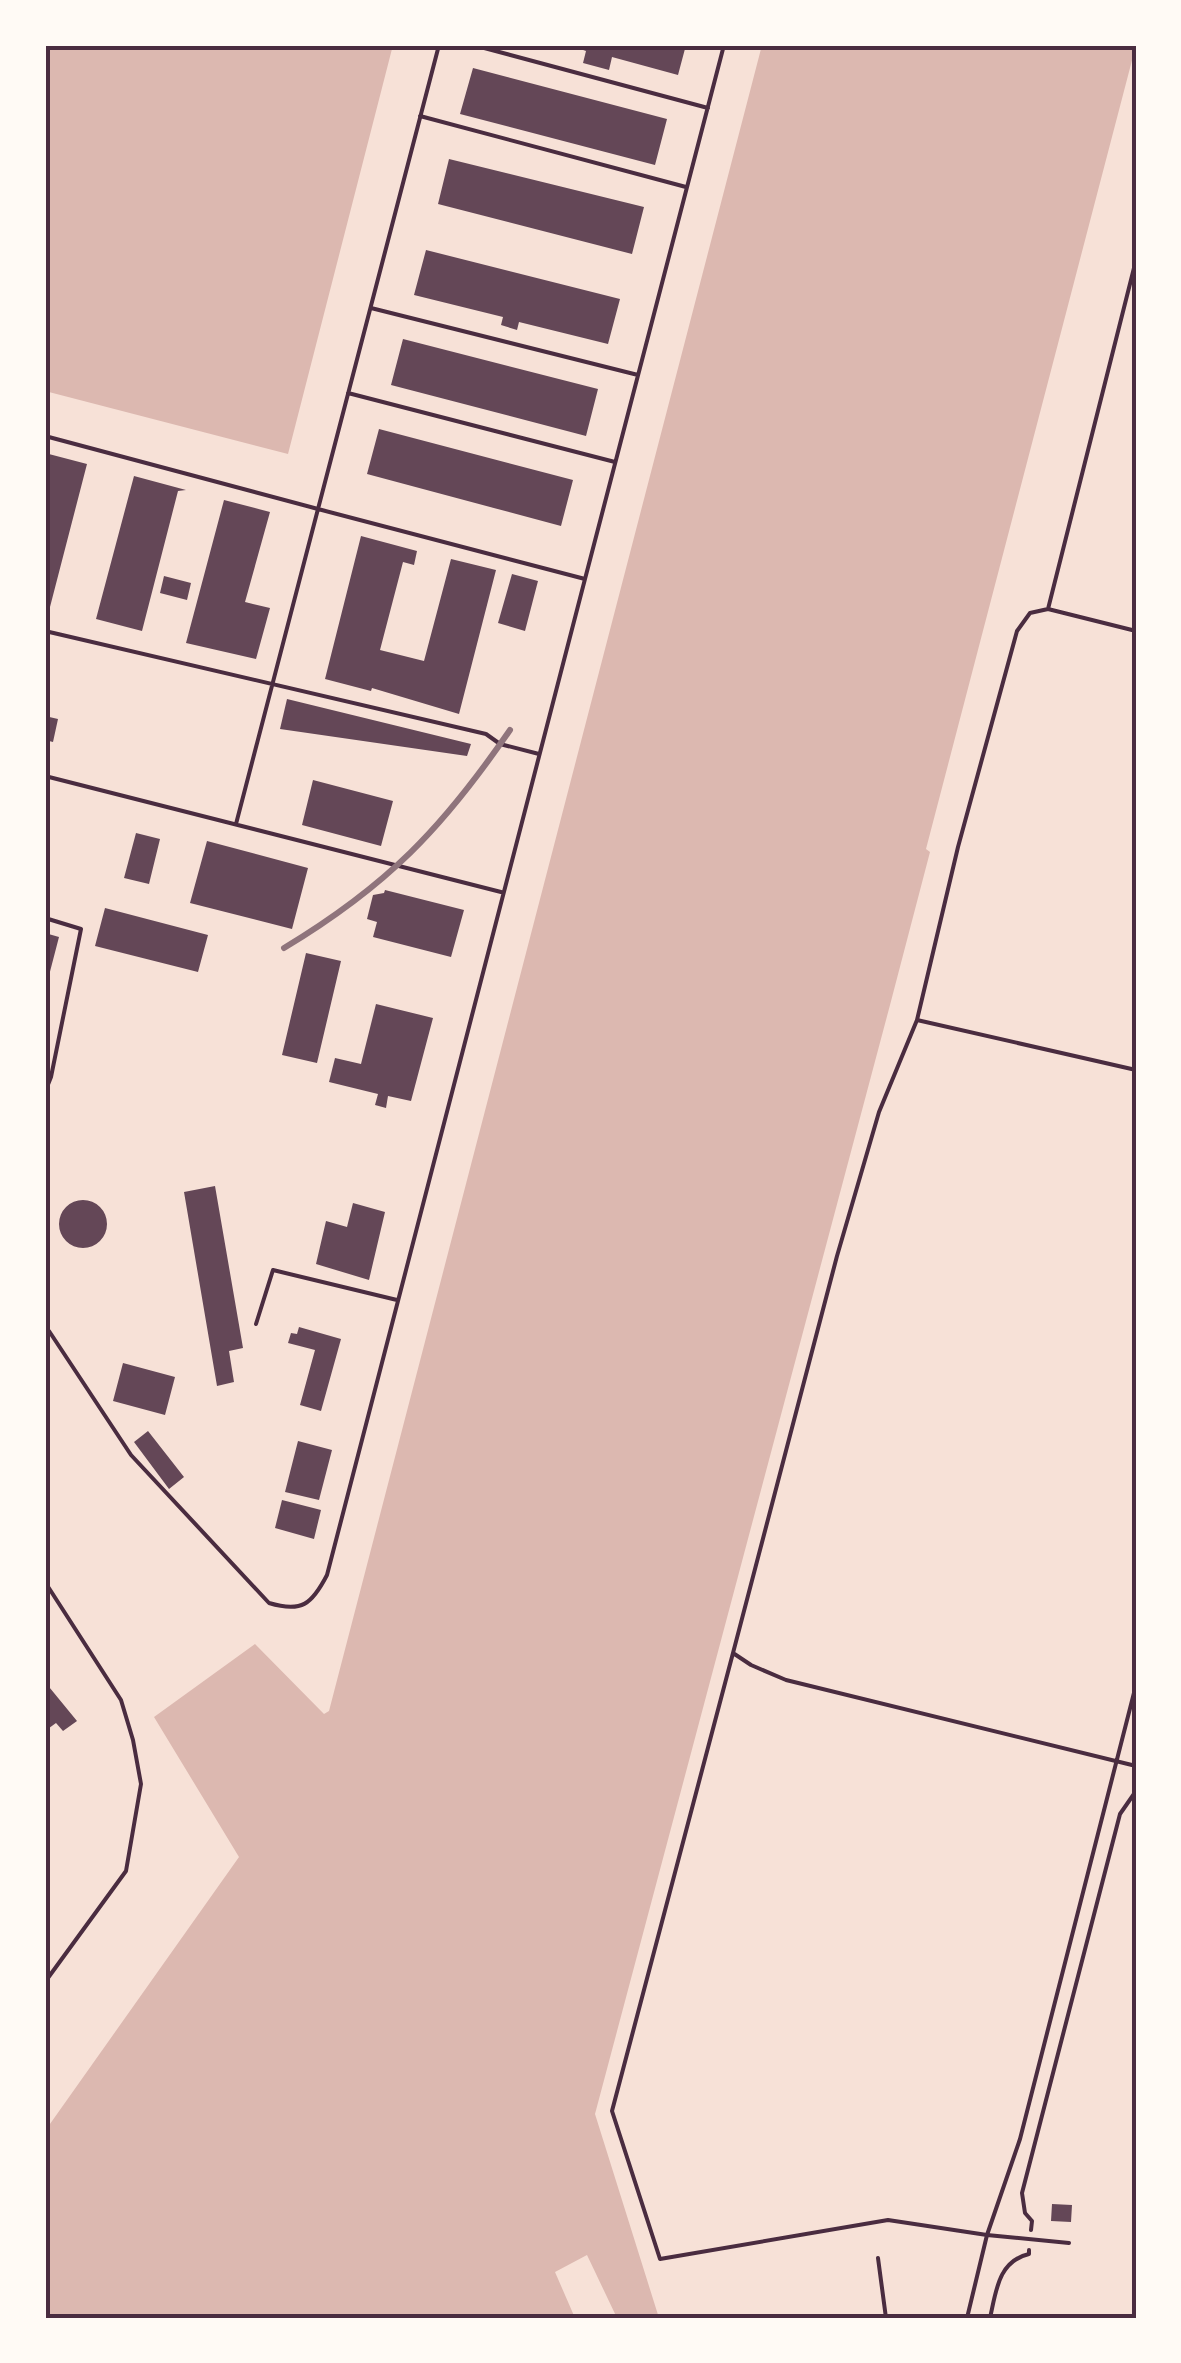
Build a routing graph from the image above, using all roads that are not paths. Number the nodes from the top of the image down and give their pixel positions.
1 (439, 45) edge
2 (473, 45) edge
3 (724, 45) edge
4 (708, 108) junction
5 (420, 116) junction
6 (687, 187) junction
7 (1136, 260) edge
8 (371, 308) junction
9 (638, 375) junction
10 (348, 393) junction
11 (45, 436) edge
12 (615, 462) junction
13 (318, 509) junction
14 (585, 579) junction
15 (1048, 610) junction
16 (45, 631) edge
17 (1136, 631) edge
18 (272, 686) junction
19 (541, 754) junction
20 (45, 776) edge
21 (236, 824) junction
22 (502, 893) junction
23 (45, 918) edge
24 (917, 1020) junction
25 (1136, 1070) edge
26 (45, 1092) edge
27 (397, 1300) junction
28 (256, 1324) dead end
29 (48, 1331) dead end
30 (45, 1582) edge
31 (733, 1653) junction
32 (1136, 1685) edge
33 (1116, 1761) junction
34 (1136, 1766) edge
35 (45, 1982) edge
36 (987, 2236) junction
37 (1069, 2242) dead end
38 (878, 2258) dead end
39 (886, 2318) edge
40 (967, 2318) edge

1 - 5 lane
2 - 4 lane
3 - 4 lane
4 - 6 lane
5 - 6 lane
5 - 8 lane
6 - 9 lane
7 - 15 lane
8 - 9 lane
8 - 10 lane
9 - 12 lane
10 - 12 lane
10 - 13 lane
11 - 13 lane
12 - 14 lane
13 - 14 lane
13 - 18 lane
14 - 19 lane
15 - 17 lane
15 - 24 lane
16 - 18 lane
18 - 19 lane
18 - 21 lane
19 - 22 lane
20 - 21 lane
21 - 22 lane
22 - 27 lane
23 - 26 lane
24 - 25 lane
24 - 31 lane
27 - 28 lane
27 - 29 lane
30 - 35 lane
31 - 33 lane
31 - 36 lane
32 - 33 lane
33 - 34 lane
33 - 36 lane
36 - 37 lane
36 - 40 lane
38 - 39 lane

